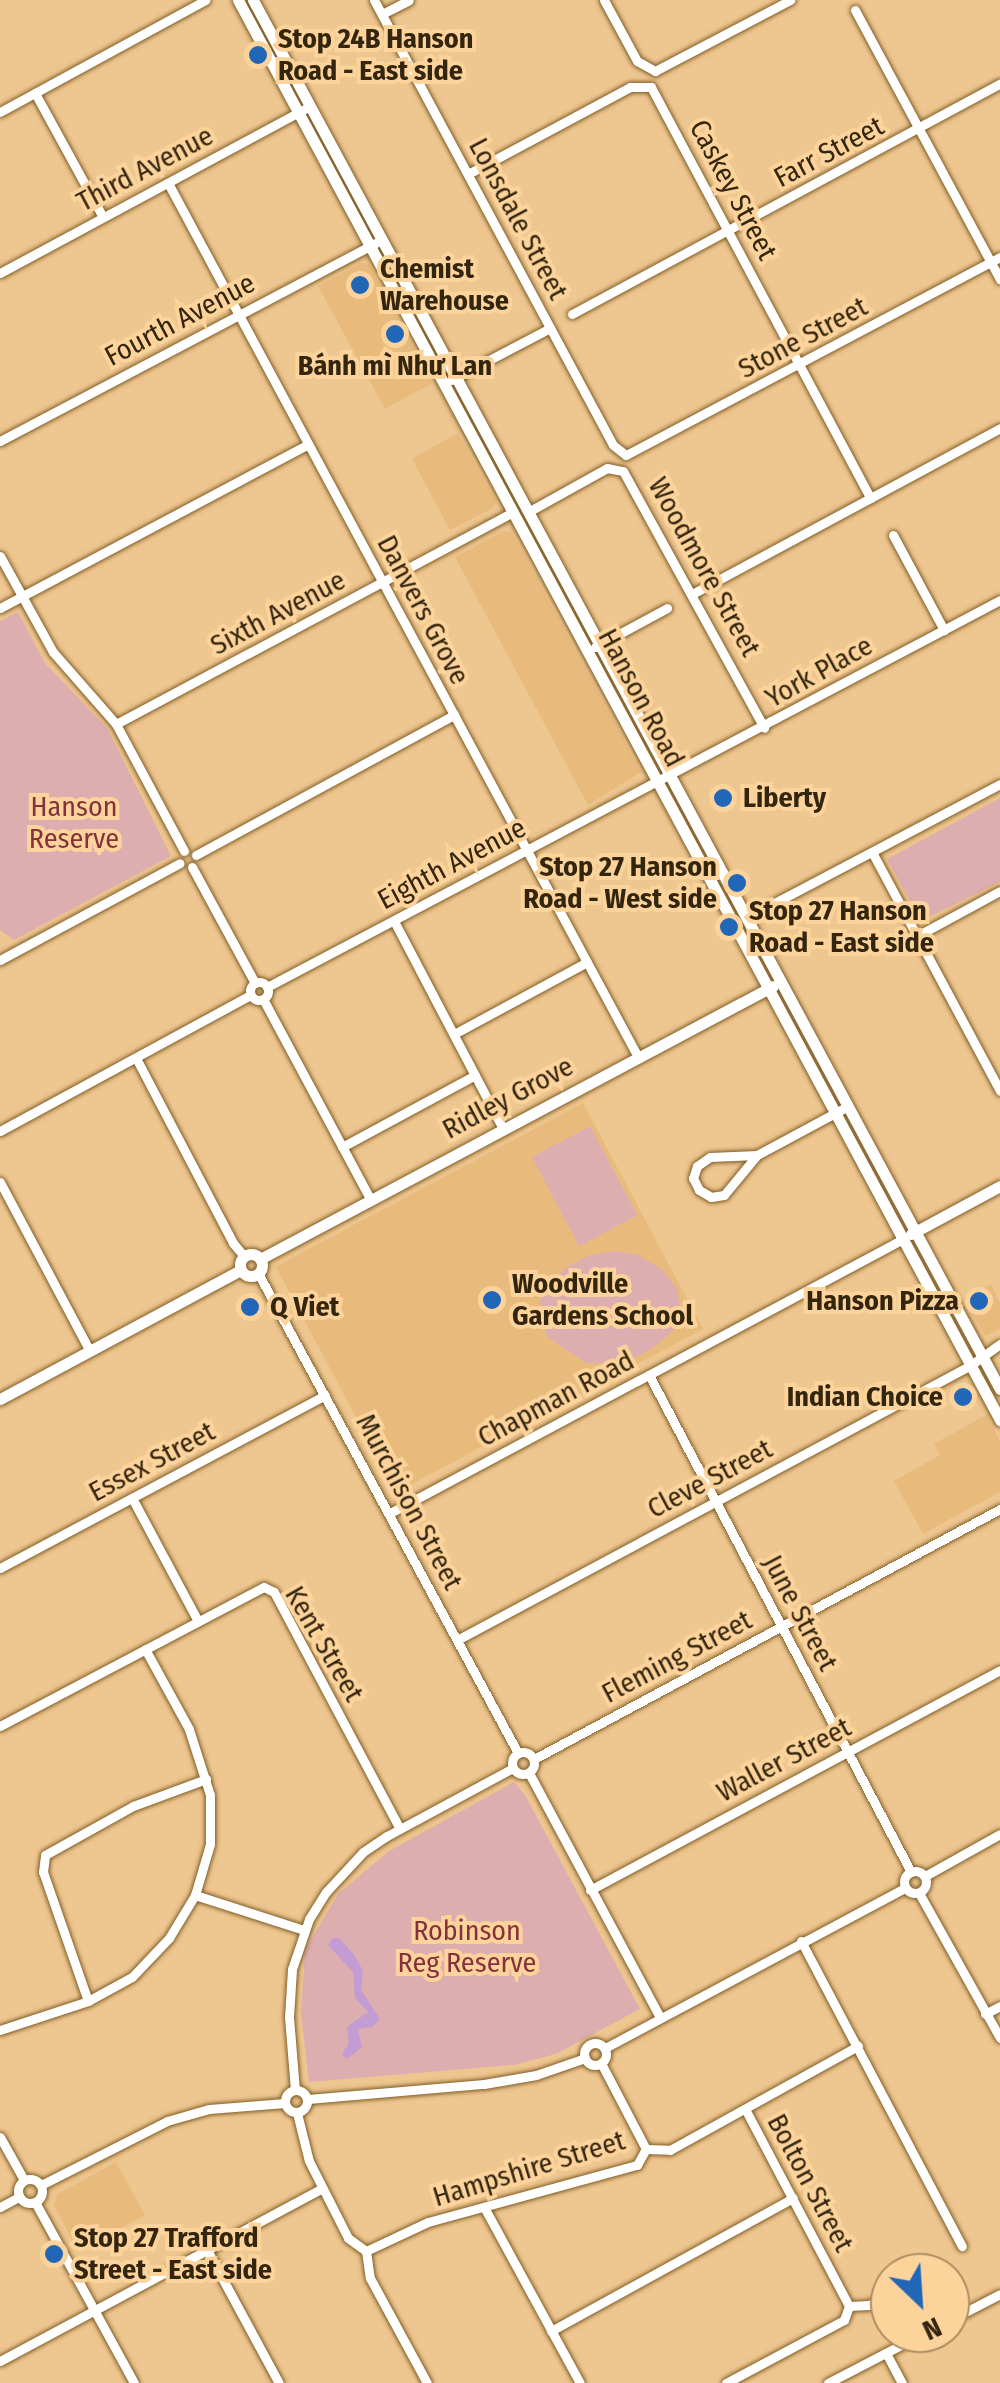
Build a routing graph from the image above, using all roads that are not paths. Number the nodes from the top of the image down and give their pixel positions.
1 (205, 0) edge
2 (238, 0) edge
3 (254, 0) edge
4 (374, 0) edge
5 (409, 0) edge
6 (604, 0) edge
7 (790, 0) edge
8 (856, 10) dead end
9 (382, 14) junction
10 (1000, 84) edge
11 (34, 93) junction
12 (304, 109) junction
13 (0, 112) edge
14 (919, 129) junction
15 (468, 174) junction
16 (168, 183) junction
17 (103, 217) junction
18 (730, 230) junction
19 (382, 240) junction
20 (368, 247) junction
21 (995, 260) edge
22 (0, 273) edge
23 (1000, 279) edge
24 (572, 314) dead end
25 (239, 316) junction
26 (550, 328) junction
27 (800, 364) junction
28 (450, 381) junction
29 (1000, 428) edge
30 (0, 441) edge
31 (308, 444) junction
32 (626, 455) joint
33 (870, 498) junction
34 (513, 512) junction
35 (528, 512) junction
36 (892, 536) dead end
37 (0, 556) edge
38 (383, 582) junction
39 (694, 592) junction
40 (22, 596) junction
41 (1000, 600) edge
42 (0, 608) edge
43 (667, 608) dead end
44 (944, 630) junction
45 (594, 648) junction
46 (454, 716) junction
47 (116, 724) junction
48 (764, 728) junction
49 (664, 778) junction
50 (1000, 784) edge
51 (526, 850) junction
52 (184, 851) junction
53 (872, 852) junction
54 (196, 855) junction
55 (180, 863) junction
56 (192, 866) junction
57 (1000, 891) edge
58 (748, 917) junction
59 (731, 918) junction
60 (394, 921) junction
61 (917, 936) junction
62 (1, 956) edge
63 (587, 962) junction
64 (254, 983) junction
65 (775, 985) junction
66 (268, 987) junction
67 (250, 995) junction
68 (263, 1000) junction
69 (454, 1034) junction
70 (638, 1057) junction
71 (136, 1058) junction
72 (475, 1075) junction
73 (1000, 1090) edge
74 (848, 1106) junction
75 (836, 1112) junction
76 (503, 1128) junction
77 (0, 1131) edge
78 (342, 1147) junction
79 (758, 1155) junction
80 (0, 1182) edge
81 (1000, 1186) edge
82 (371, 1200) junction
83 (916, 1232) junction
84 (903, 1238) junction
85 (244, 1256) junction
86 (260, 1259) junction
87 (242, 1270) junction
88 (258, 1273) junction
89 (1000, 1344) edge
90 (90, 1351) junction
91 (981, 1354) junction
92 (970, 1365) junction
93 (649, 1375) junction
94 (1000, 1389) edge
95 (325, 1395) junction
96 (0, 1399) edge
97 (1000, 1420) edge
98 (132, 1498) junction
99 (715, 1501) junction
100 (1000, 1509) edge
101 (390, 1513) junction
102 (0, 1568) edge
103 (198, 1621) junction
104 (782, 1626) junction
105 (457, 1640) junction
106 (145, 1649) junction
107 (1000, 1670) edge
108 (0, 1726) edge
109 (848, 1751) junction
110 (518, 1754) junction
111 (534, 1759) junction
112 (513, 1768) junction
113 (529, 1773) junction
114 (206, 1779) junction
115 (400, 1829) junction
116 (1000, 1834) edge
117 (911, 1872) junction
118 (924, 1876) junction
119 (905, 1888) junction
120 (590, 1890) junction
121 (919, 1893) junction
122 (196, 1895) junction
123 (304, 1930) junction
124 (801, 1941) junction
125 (88, 2001) junction
126 (1000, 2006) edge
127 (985, 2014) junction
128 (660, 2018) junction
129 (0, 2030) edge
130 (1000, 2038) edge
131 (858, 2046) junction
132 (605, 2048) junction
133 (585, 2058) junction
134 (602, 2064) junction
135 (295, 2090) junction
136 (308, 2100) junction
137 (285, 2103) junction
138 (745, 2109) junction
139 (296, 2113) junction
140 (0, 2137) edge
141 (646, 2150) junction
142 (24, 2180) junction
143 (41, 2185) junction
144 (323, 2188) junction
145 (19, 2197) junction
146 (792, 2198) junction
147 (35, 2202) junction
148 (0, 2207) edge
149 (484, 2207) junction
150 (962, 2246) dead end
151 (208, 2250) junction
152 (366, 2251) junction
153 (997, 2295) edge
154 (870, 2304) edge
155 (849, 2306) junction
156 (1000, 2308) edge
157 (970, 2309) edge
158 (95, 2310) junction
159 (551, 2330) junction
160 (886, 2353) joint
161 (0, 2361) edge
162 (134, 2383) edge
163 (279, 2383) edge
164 (427, 2383) edge
165 (580, 2383) edge
166 (726, 2383) edge
167 (828, 2383) edge
168 (902, 2383) edge

1 - 11 street
2 - 12 main road, Hanson Road
3 - 12 main road, Hanson Road
4 - 9 street, Lonsdale Street
5 - 9 street
6 - 7 street
8 - 14 street
9 - 15 street, Lonsdale Street
10 - 14 street, Farr Street
11 - 13 street
11 - 17 street
12 - 16 street, Third Avenue
12 - 19 main road, Hanson Road
12 - 20 main road, Hanson Road
14 - 18 street, Farr Street
14 - 21 street
15 - 18 street, Caskey Street
15 - 26 street, Lonsdale Street
16 - 17 street, Third Avenue
16 - 25 street, Danvers Grove
17 - 22 street, Third Avenue
18 - 24 street, Farr Street
18 - 27 street, Caskey Street
19 - 20 street, Fourth Avenue
19 - 28 main road, Hanson Road
20 - 25 street, Fourth Avenue
20 - 28 main road, Hanson Road
21 - 23 street
21 - 27 street, Stone Street
25 - 30 street, Fourth Avenue
25 - 31 street, Danvers Grove
26 - 28 street
26 - 32 street, Lonsdale Street
27 - 32 street, Stone Street
27 - 33 street, Caskey Street
28 - 34 main road, Hanson Road
28 - 35 main road, Hanson Road
29 - 33 street
31 - 38 street, Danvers Grove
31 - 40 street
33 - 39 street
34 - 35 main road
34 - 38 street, Sixth Avenue
34 - 45 main road, Hanson Road
35 - 39 street, Woodmore Street
35 - 45 main road, Hanson Road
36 - 44 street
37 - 40 street
38 - 46 street, Danvers Grove
38 - 47 street, Sixth Avenue
39 - 48 street, Woodmore Street
40 - 42 street
40 - 47 street
41 - 44 street, York Place
43 - 45 street
44 - 48 street, York Place
45 - 49 main road, Hanson Road
46 - 51 street, Danvers Grove
46 - 54 street
47 - 52 street
48 - 49 street, York Place
49 - 51 street, Eighth Avenue
49 - 58 main road, Hanson Road
49 - 59 main road, Hanson Road
50 - 53 street
51 - 60 street, Eighth Avenue
51 - 63 street, Danvers Grove
52 - 54 street
52 - 55 street
53 - 58 street
53 - 61 street
54 - 56 street
55 - 56 street
55 - 62 street
56 - 64 street
57 - 61 street
58 - 59 main road
58 - 65 main road, Hanson Road
59 - 65 main road, Hanson Road
60 - 66 street, Eighth Avenue
60 - 69 street
61 - 73 street
63 - 69 street
63 - 70 street, Danvers Grove
64 - 66 street
64 - 67 street
65 - 70 main road, Ridley Grove
65 - 74 main road, Hanson Road
65 - 75 main road, Hanson Road
66 - 68 street
67 - 68 street
67 - 71 street
68 - 78 street
69 - 72 street
70 - 76 main road, Ridley Grove
71 - 77 street
71 - 85 street
72 - 76 street
72 - 78 street
74 - 75 street
74 - 83 main road, Hanson Road
75 - 79 street
75 - 84 main road, Hanson Road
76 - 82 main road, Ridley Grove
78 - 82 street
79 - 79 street
80 - 90 street
81 - 83 main road
82 - 86 main road, Ridley Grove
83 - 84 main road
83 - 91 main road, Hanson Road
84 - 92 main road, Hanson Road
84 - 93 street, Chapman Road
85 - 86 main road
85 - 87 main road
86 - 88 main road
87 - 88 main road
87 - 90 main road
88 - 95 street, Murchison Street
89 - 91 street, Cleve Street
90 - 96 main road
91 - 92 street, Cleve Street
91 - 94 main road, Hanson Road
92 - 97 main road, Hanson Road
92 - 99 street, Cleve Street
93 - 99 street, June Street
93 - 101 street, Chapman Road
95 - 98 street, Essex Street
95 - 101 street, Murchison Street
98 - 102 street, Essex Street
98 - 103 street
99 - 104 street, June Street
99 - 105 street, Cleve Street
100 - 104 street, Fleming Street
101 - 105 street, Murchison Street
103 - 106 street, Kent Street
103 - 115 street, Kent Street
104 - 109 street, June Street
104 - 111 street, Fleming Street
105 - 110 street, Murchison Street
106 - 108 street, Kent Street
106 - 114 street
107 - 109 street, Waller Street
109 - 117 street, June Street
109 - 120 street, Waller Street
110 - 111 street
110 - 112 street
111 - 113 street
112 - 113 street
112 - 115 street
113 - 120 street
114 - 122 street
114 - 125 street
115 - 123 street
116 - 118 street
117 - 118 street
117 - 119 street
118 - 121 street
119 - 121 street
119 - 124 street
120 - 128 street
121 - 127 street
122 - 123 street
122 - 125 street
123 - 135 street
124 - 128 street
124 - 131 street
125 - 129 street
126 - 127 street
127 - 130 street
128 - 132 street
131 - 138 street, Hampshire Street
131 - 150 street
132 - 133 street
132 - 134 street
133 - 134 street
133 - 136 street
134 - 141 street
135 - 136 street
135 - 137 street
136 - 139 street
137 - 139 street
137 - 143 street
138 - 141 street, Hampshire Street
138 - 146 street, Bolton Street
139 - 144 street
140 - 142 street
141 - 149 street, Hampshire Street
142 - 143 street
142 - 145 street
143 - 147 street
144 - 151 street
144 - 152 street
145 - 147 street
145 - 148 street
146 - 155 street, Bolton Street
146 - 159 street
147 - 158 street
149 - 152 street, Hampshire Street
149 - 159 street
151 - 158 street
151 - 163 street
152 - 164 street
153 - 156 street
153 - 157 street
154 - 155 street
155 - 166 street
158 - 161 street
158 - 162 street
159 - 165 street
160 - 167 street
160 - 168 street

